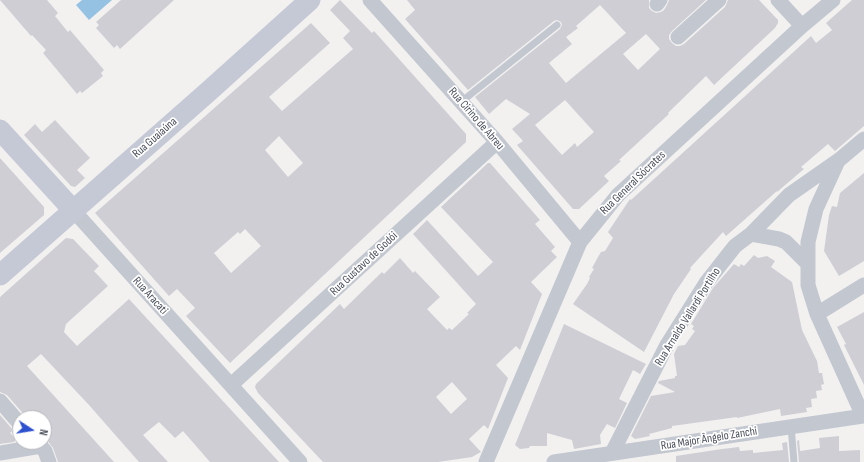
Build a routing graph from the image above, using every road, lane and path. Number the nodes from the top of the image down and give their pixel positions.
1 (310, 0) edge
2 (370, 0) edge
3 (719, 0) edge
4 (778, 0) edge
5 (833, 0) edge
6 (557, 25) dead end
7 (802, 26) junction
8 (678, 37) dead end
9 (461, 102) junction
10 (0, 130) edge
11 (864, 140) edge
12 (497, 142) junction
13 (839, 160) junction
14 (73, 210) junction
15 (751, 234) junction
16 (580, 242) junction
17 (808, 263) junction
18 (0, 275) edge
19 (864, 285) edge
20 (817, 314) junction
21 (231, 385) junction
22 (0, 401) edge
23 (12, 415) edge
24 (864, 416) edge
25 (790, 426) junction
26 (13, 450) edge
27 (44, 450) edge
28 (0, 453) edge
29 (612, 453) junction
30 (644, 455) edge
31 (49, 462) edge
32 (300, 462) edge
33 (486, 462) edge
34 (554, 462) edge
35 (794, 462) edge

1 - 14 street, Rua Guaiaúna
2 - 9 street, Rua Cirino de Abreu
3 - 8 street
4 - 7 street
5 - 7 street, Rua General Sócrates
6 - 9 lane
7 - 16 street, Rua General Sócrates
9 - 12 street, Rua Cirino de Abreu
10 - 14 street, Rua Aracati
11 - 13 street, Rua Arnaldo Vallardi Portilho
12 - 16 street, Rua Cirino de Abreu
12 - 21 street, Rua Gustavo de Godói
13 - 15 street, Rua Arnaldo Vallardi Portilho
13 - 17 street
14 - 18 street, Rua Guaiaúna
14 - 21 street, Rua Aracati
15 - 17 street
15 - 29 street, Rua Arnaldo Vallardi Portilho
16 - 33 street, Rua General Sócrates
17 - 20 street
19 - 20 street
20 - 24 street
21 - 32 street, Rua Aracati
22 - 23 street
24 - 25 street, Rua Major Ângelo Zanchi
25 - 30 street, Rua Major Ângelo Zanchi
25 - 35 lane
26 - 28 street
27 - 31 street
29 - 30 street, Rua Major Ângelo Zanchi
29 - 34 street, Rua Major Ângelo Zanchi

